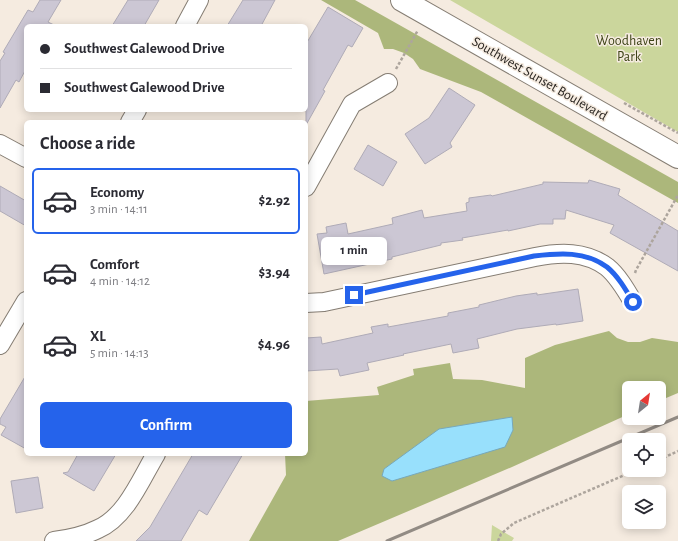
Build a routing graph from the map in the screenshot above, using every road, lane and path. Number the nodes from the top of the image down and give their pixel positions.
1 (199, 0) edge
2 (402, 0) edge
3 (186, 24) edge
4 (418, 29) dead end
5 (388, 83) joint
6 (0, 144) edge
7 (24, 157) edge
8 (678, 157) edge
9 (308, 183) edge
10 (678, 195) edge
11 (633, 302) joint
12 (308, 303) edge
13 (24, 304) edge
14 (0, 345) edge
15 (678, 451) edge
16 (155, 456) edge
17 (666, 457) edge
18 (622, 476) edge
19 (54, 541) edge
20 (498, 541) edge

1 - 3 street
2 - 8 main road, Southwest Sunset Boulevard
4 - 5 path
5 - 9 street
6 - 7 street
10 - 11 path
11 - 12 street
13 - 14 street
15 - 17 path
16 - 19 street
18 - 20 path

